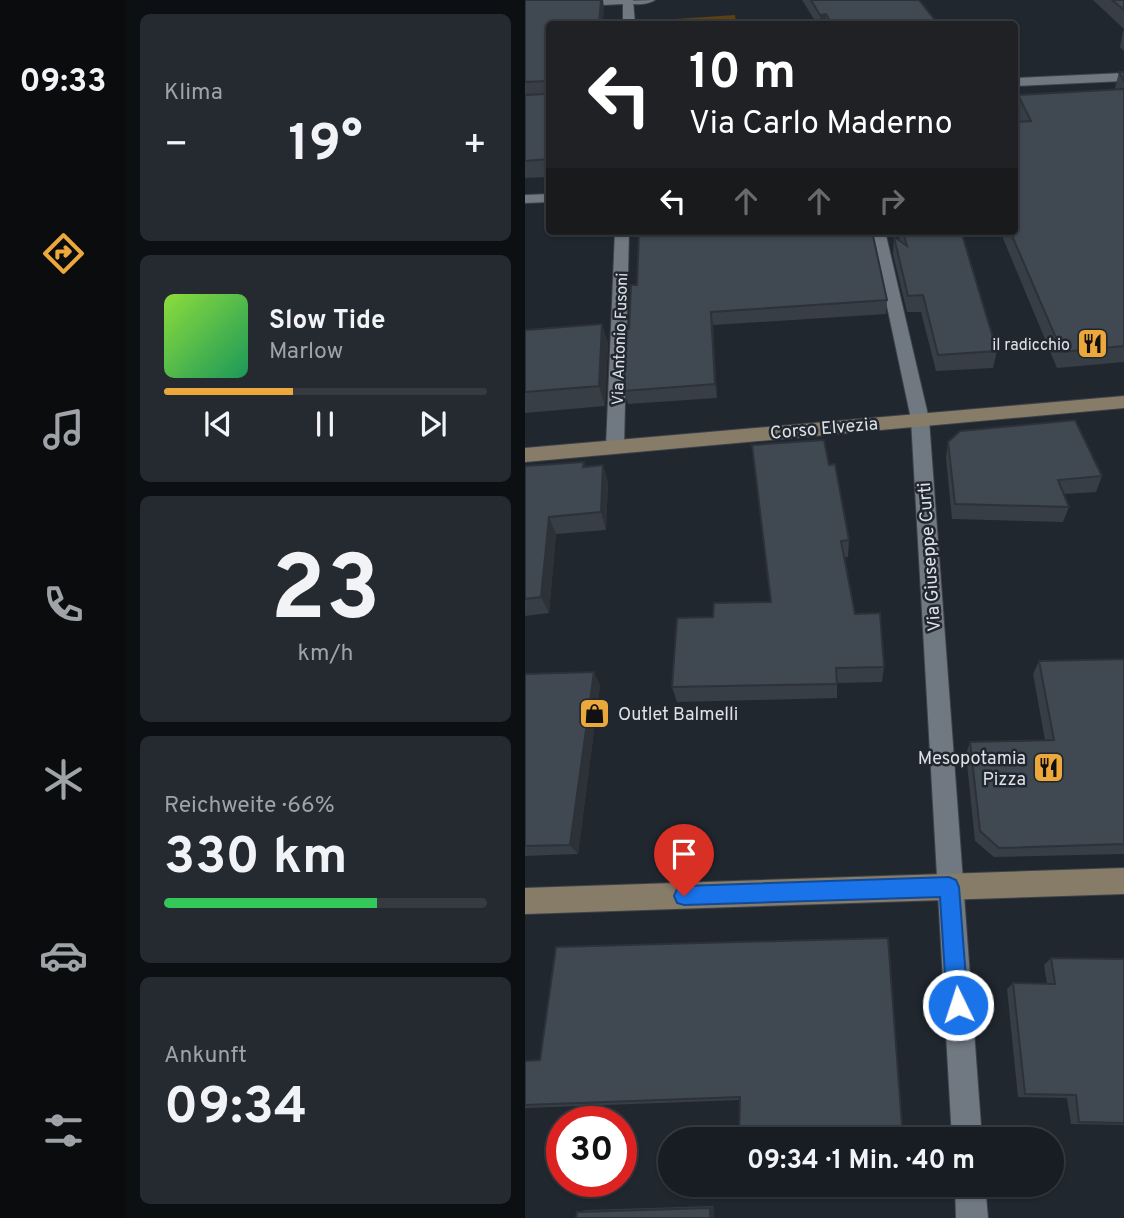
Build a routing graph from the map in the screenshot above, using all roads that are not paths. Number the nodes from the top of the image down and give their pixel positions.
1 (650, 0) edge
2 (628, 1) edge
3 (525, 6) edge
4 (629, 21) edge
5 (1124, 77) edge
6 (1018, 82) edge
7 (546, 198) edge
8 (525, 199) edge
9 (622, 235) edge
10 (879, 235) edge
11 (1124, 402) edge
12 (920, 419) junction
13 (615, 447) junction
14 (525, 455) edge
15 (1124, 881) edge
16 (949, 887) junction
17 (525, 901) edge
18 (966, 1127) edge
19 (971, 1197) edge
20 (972, 1218) edge

1 - 2 street
2 - 3 street
2 - 4 street
5 - 6 street
7 - 8 street
9 - 13 street, Via Antonio Fusoni
10 - 12 street, Via Giuseppe Curti
11 - 12 street, Corso Elvezia
12 - 13 street, Corso Elvezia
12 - 16 street, Via Giuseppe Curti
13 - 14 street, Corso Elvezia
15 - 16 street
16 - 17 street
16 - 18 street, Via Giuseppe Curti
19 - 20 street

